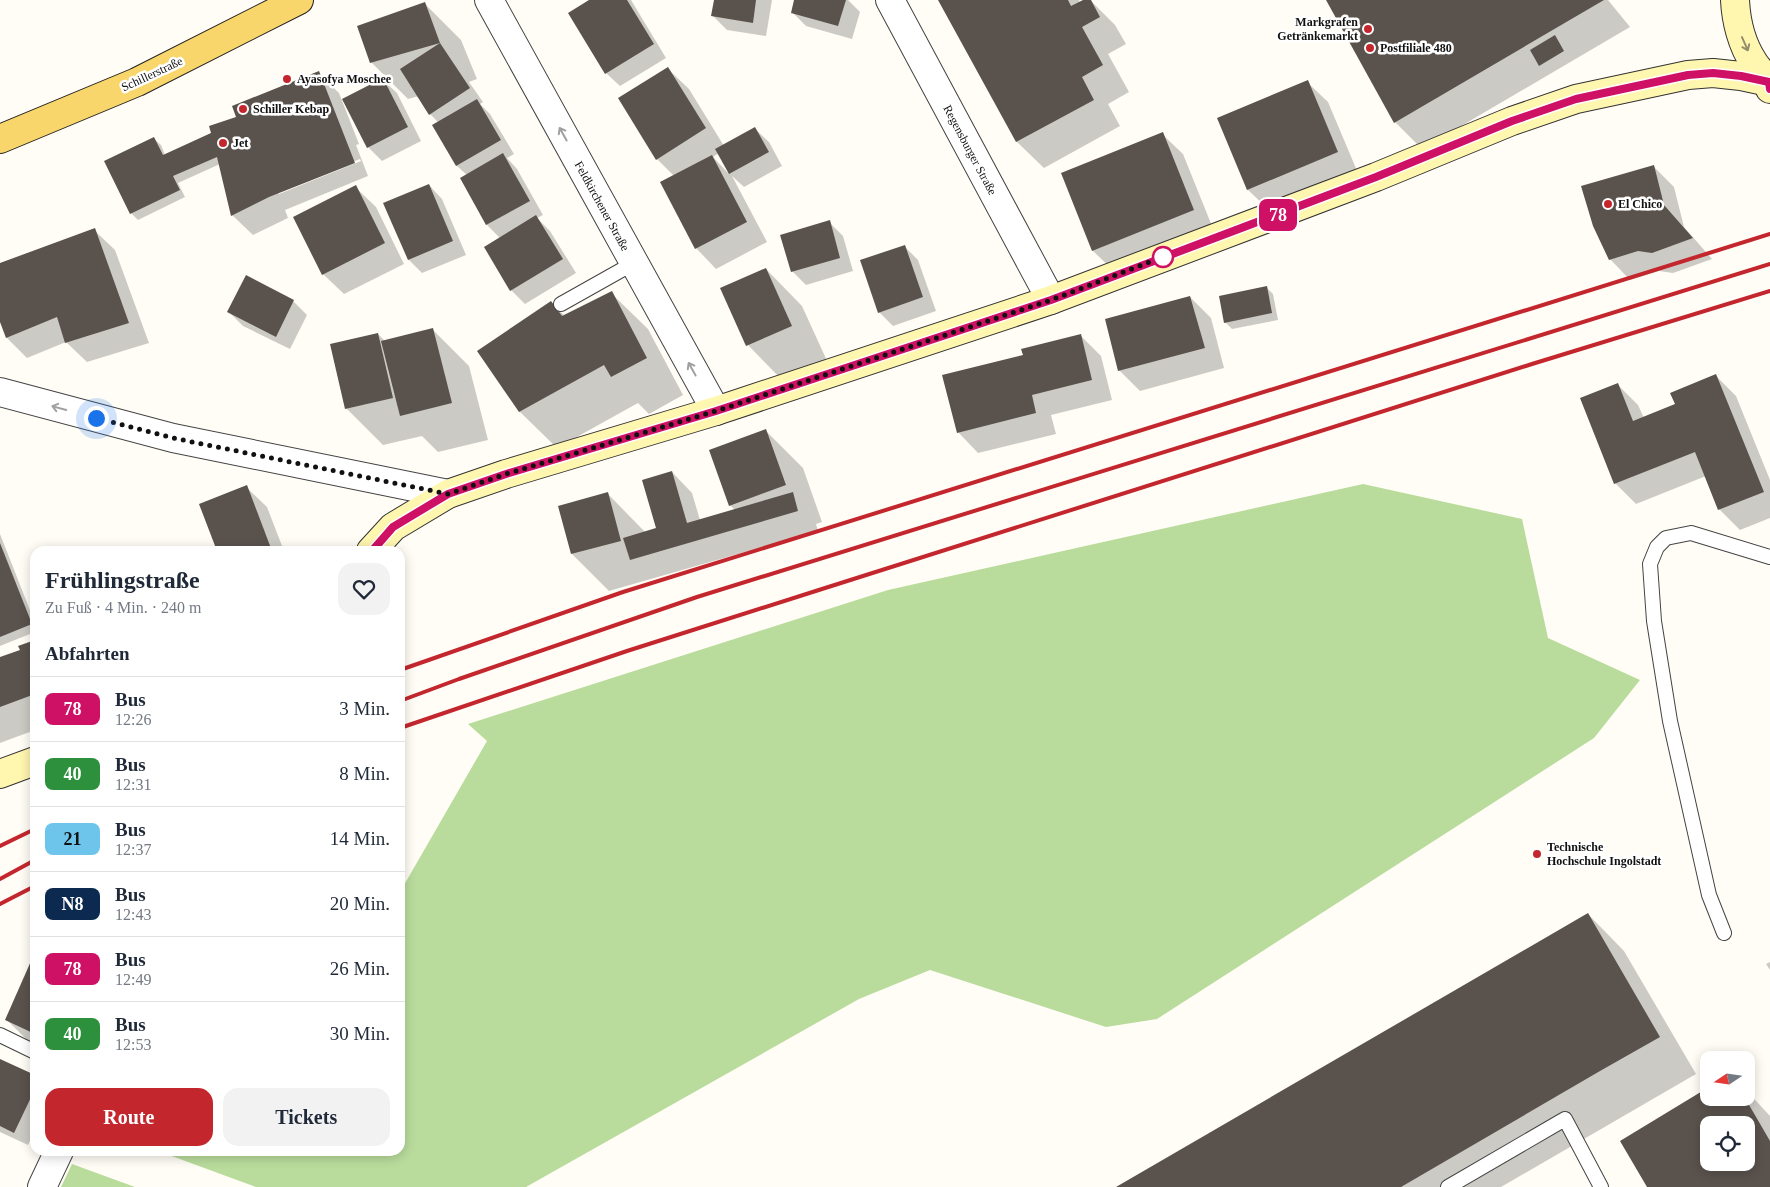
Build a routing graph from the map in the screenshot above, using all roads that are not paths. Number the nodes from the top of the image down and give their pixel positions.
1 (299, 0) edge
2 (489, 0) edge
3 (890, 0) edge
4 (1734, 0) edge
5 (1770, 84) edge
6 (0, 139) edge
7 (634, 263) junction
8 (1051, 300) junction
9 (562, 304) dead end
10 (0, 392) edge
11 (716, 411) junction
12 (448, 494) junction
13 (376, 546) edge
14 (1770, 557) edge
15 (30, 763) edge
16 (0, 774) edge
17 (1724, 933) dead end
18 (0, 1035) edge
19 (30, 1050) edge
20 (57, 1156) edge
21 (42, 1187) edge
22 (1448, 1187) edge
23 (1601, 1187) edge

1 - 6 main road, Schillerstraße
7 -> 2 street, Feldkirchener Straße
3 - 8 street, Regensburger Straße
4 -> 5 street
5 - 8 street
7 - 9 lane
11 -> 7 street, Feldkirchener Straße
8 - 11 street
12 -> 10 street
11 - 12 street
12 - 13 street
14 - 17 lane
15 - 16 street
18 - 19 lane
20 - 21 street
22 - 23 lane

